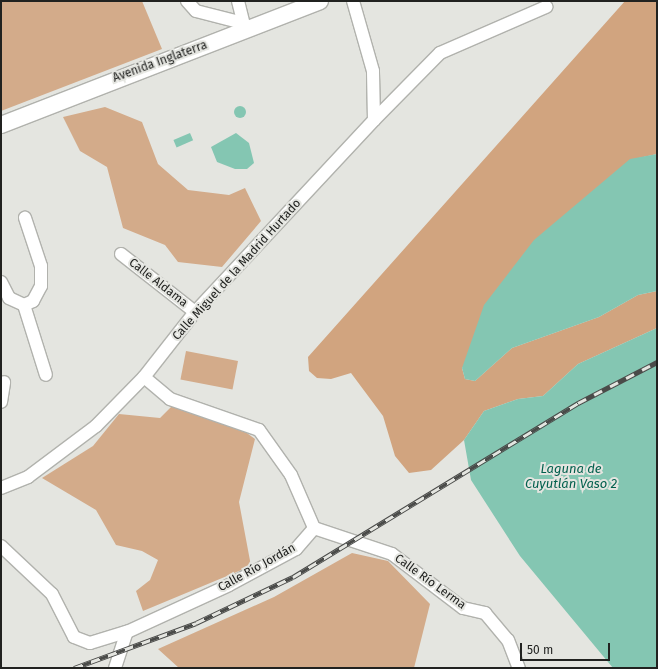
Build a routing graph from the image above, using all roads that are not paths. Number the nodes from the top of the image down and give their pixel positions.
1 (187, 1) edge
2 (238, 1) edge
3 (319, 1) edge
4 (353, 1) edge
5 (546, 7) dead end
6 (244, 27) junction
7 (374, 120) junction
8 (1, 125) edge
9 (25, 218) dead end
10 (121, 254) dead end
11 (1, 282) edge
12 (24, 305) junction
13 (196, 312) junction
14 (46, 375) dead end
15 (144, 377) junction
16 (4, 382) dead end
17 (1, 402) edge
18 (1, 488) edge
19 (314, 528) junction
20 (1, 546) edge
21 (127, 632) junction
22 (115, 668) edge
23 (519, 668) edge

1 - 6 street
2 - 6 street
3 - 6 main road, Avenida Inglaterra
4 - 7 street
5 - 7 street, Calle Miguel de la Madrid Hurtado
6 - 8 main road, Avenida Inglaterra
7 - 13 street, Calle Miguel de la Madrid Hurtado
9 - 12 street
10 - 13 street, Calle Aldama
11 - 12 street
12 - 14 street
13 - 15 street, Calle Miguel de la Madrid Hurtado
15 - 18 street, Calle Miguel de la Madrid Hurtado
15 - 19 street
16 - 17 street
19 - 21 street, Calle Río Jordán
19 - 23 street, Calle Río Lerma
20 - 21 street, Calle Río Jordán
21 - 22 street

